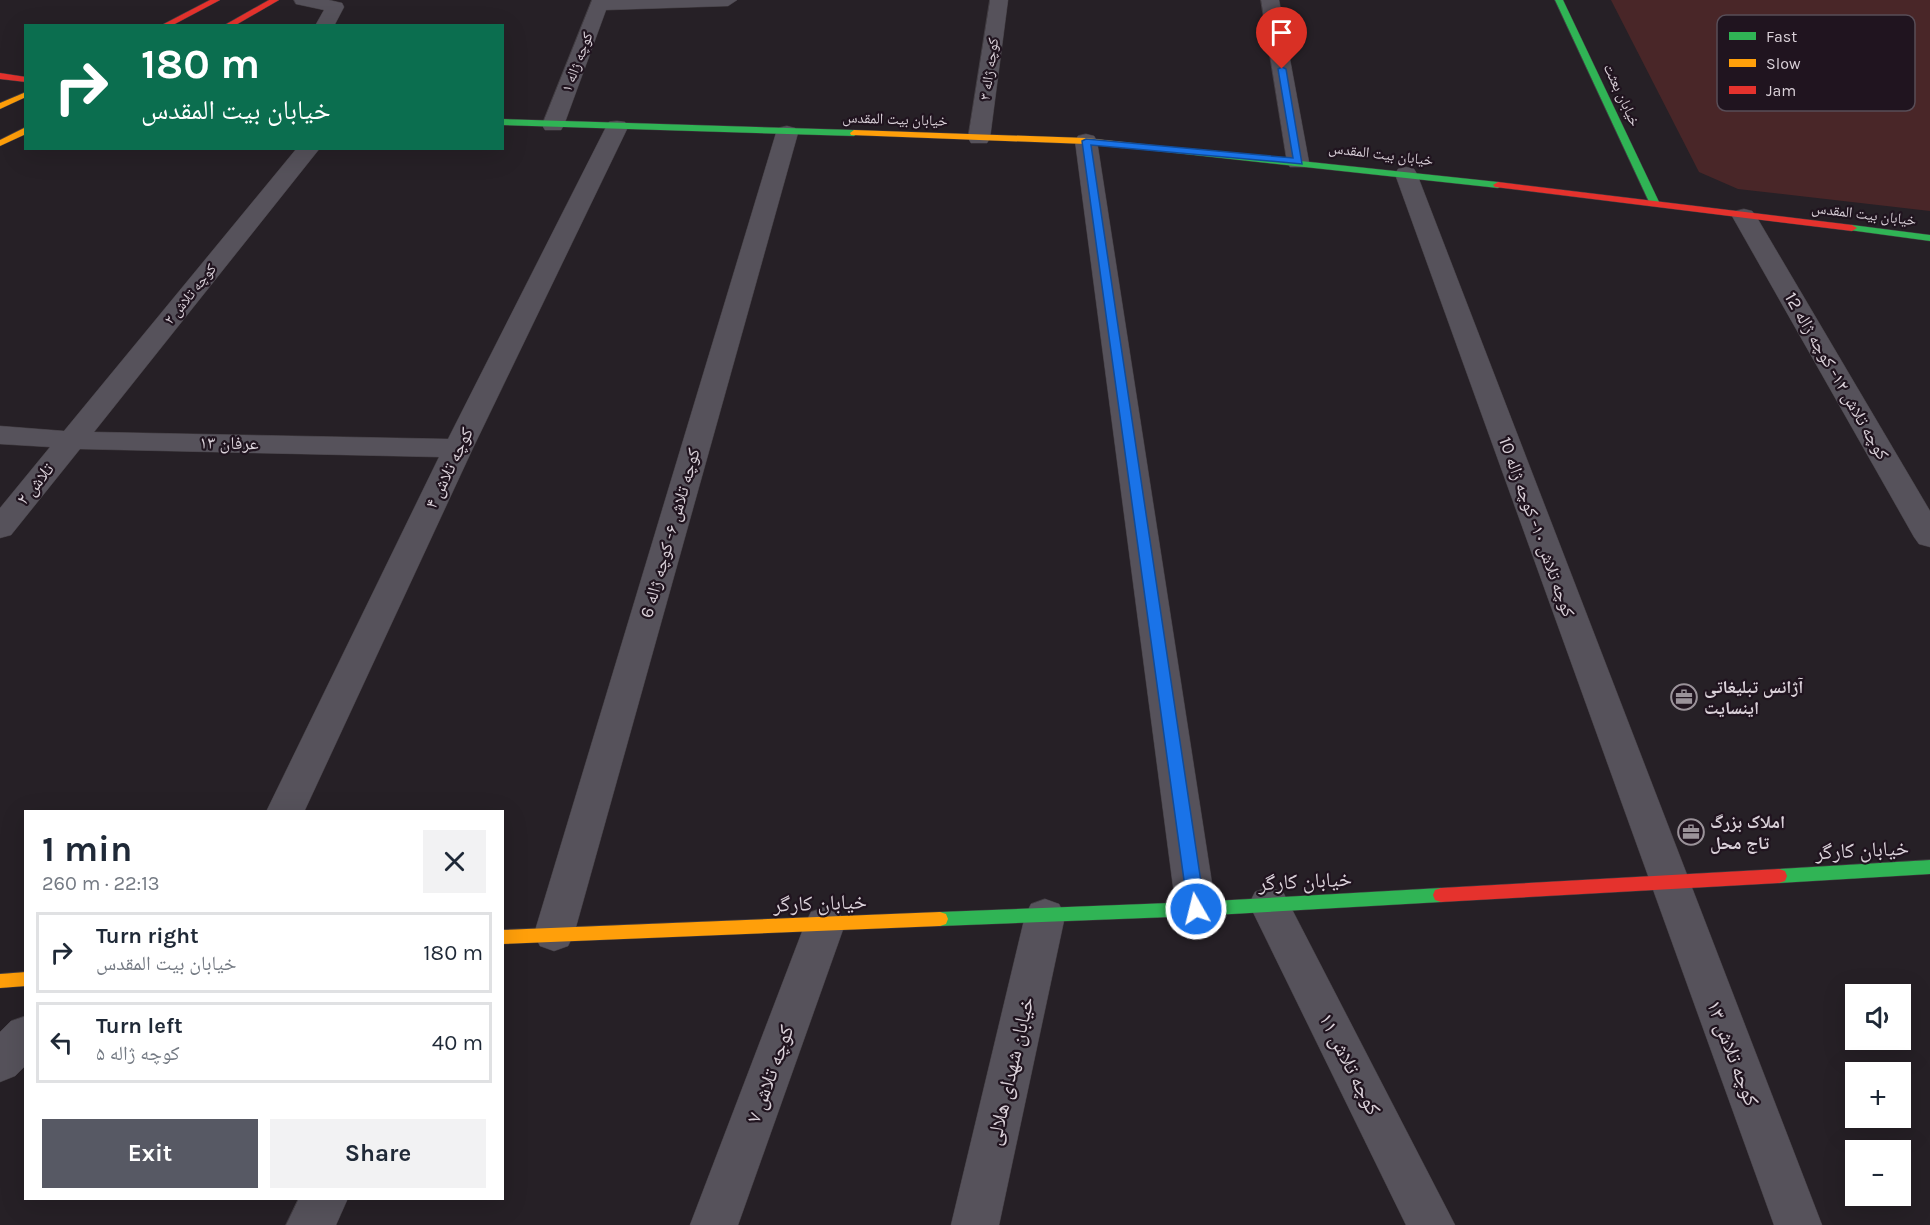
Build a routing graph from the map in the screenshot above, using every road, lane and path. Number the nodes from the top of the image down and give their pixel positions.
1 (216, 0) edge
2 (275, 0) edge
3 (303, 0) edge
4 (728, 0) edge
5 (999, 0) edge
6 (1270, 0) edge
7 (1559, 0) edge
8 (600, 2) edge
9 (168, 24) edge
10 (231, 24) edge
11 (325, 24) edge
12 (0, 76) edge
13 (24, 80) edge
14 (0, 93) edge
15 (24, 96) edge
16 (0, 106) edge
17 (504, 122) edge
18 (553, 124) junction
19 (617, 127) junction
20 (24, 131) edge
21 (787, 132) junction
22 (980, 138) junction
23 (1086, 141) junction
24 (0, 143) edge
25 (307, 150) edge
26 (1298, 162) junction
27 (1406, 174) junction
28 (1655, 204) junction
29 (1744, 216) junction
30 (1930, 238) edge
31 (0, 435) edge
32 (70, 440) junction
33 (458, 448) junction
34 (0, 528) edge
35 (1930, 537) edge
36 (286, 810) edge
37 (1930, 867) edge
38 (1668, 881) junction
39 (1269, 904) junction
40 (1196, 909) junction
41 (1045, 916) junction
42 (825, 924) junction
43 (554, 934) junction
44 (504, 937) edge
45 (24, 979) edge
46 (0, 981) edge
47 (24, 1037) edge
48 (0, 1062) edge
49 (324, 1200) edge
50 (310, 1225) edge
51 (714, 1225) edge
52 (975, 1225) edge
53 (1431, 1225) edge
54 (1798, 1225) edge

1 - 9 street
2 - 10 street
3 - 11 street
4 - 8 street
5 - 22 street, کوچه ژاله ۳
6 - 26 street
7 - 28 street, خیابان بعثت
8 - 18 street, کوچه ژاله ۱
12 - 13 street
14 - 15 street
15 - 16 street
17 - 18 street, خیابان بیت المقدس
18 - 19 street, خیابان بیت المقدس
19 - 21 street, خیابان بیت المقدس
19 - 33 street, کوچه تلاش ۴
20 - 24 street
21 - 22 street, خیابان بیت المقدس
21 - 43 street, کوچه تلاش ۶- کوچه ژاله 6
22 - 23 street, خیابان بیت المقدس
23 - 26 street, خیابان بیت المقدس
23 - 40 street
25 - 32 street, کوچه تلاش ۲
26 - 27 street, خیابان بیت المقدس
27 - 28 street, خیابان بیت المقدس
27 - 38 street, کوچه تلاش ۱۰- کوچه ژاله 10
28 - 29 street, خیابان بیت المقدس
29 - 30 street, خیابان بیت المقدس
29 - 35 street, کوچه تلاش ۱۲- کوچه ژاله 12
31 - 32 street, عرفان ۱۳
32 - 33 street, عرفان ۱۳
32 - 34 street, تلاش ۲
33 - 36 street, کوچه تلاش ۴
37 - 38 street, خیابان کارگر
38 - 39 street, خیابان کارگر
38 - 54 street, کوچه تلاش ۱۳
39 - 40 street, خیابان کارگر
39 - 53 street, کوچه تلاش ۱۱
40 - 41 street, خیابان کارگر
41 - 42 street, خیابان کارگر
41 - 52 street, خیابان شهدای هلالی
42 - 43 street, خیابان کارگر
42 - 51 street, کوچه تلاش ۷
43 - 44 street, خیابان کارگر
45 - 46 street
47 - 48 street
49 - 50 street

